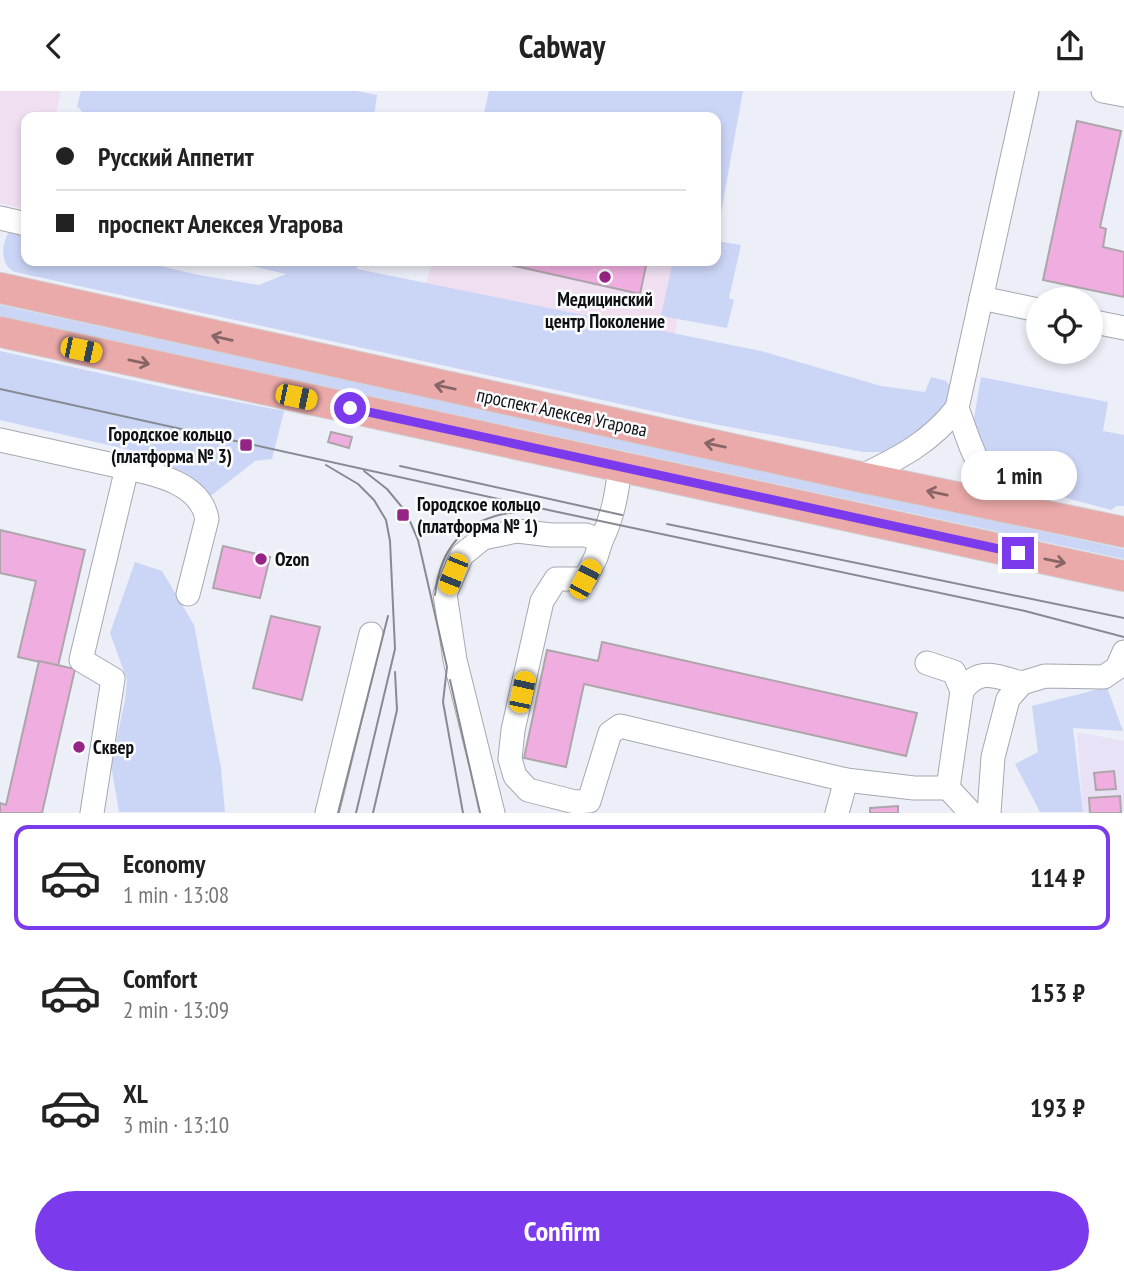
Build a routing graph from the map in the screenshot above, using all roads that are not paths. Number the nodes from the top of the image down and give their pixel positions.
1 (1027, 91) edge
2 (1103, 91) edge
3 (1124, 95) edge
4 (0, 218) edge
5 (21, 222) edge
6 (0, 288) edge
7 (981, 298) junction
8 (1026, 307) edge
9 (1103, 324) edge
10 (1124, 328) edge
11 (0, 332) edge
12 (957, 408) junction
13 (0, 440) edge
14 (620, 467) junction
15 (127, 468) junction
16 (860, 477) junction
17 (1024, 510) junction
18 (1124, 532) edge
19 (601, 541) junction
20 (1124, 576) edge
21 (188, 594) dead end
22 (371, 634) dead end
23 (1124, 652) edge
24 (927, 663) dead end
25 (1022, 683) junction
26 (962, 691) junction
27 (846, 780) junction
28 (948, 788) junction
29 (92, 813) edge
30 (327, 813) edge
31 (493, 813) edge
32 (837, 813) edge
33 (971, 813) edge
34 (989, 813) edge

1 - 7 street
2 - 3 street
4 - 5 street
16 -> 6 main road, проспект Алексея Угарова
7 - 8 street
7 - 12 street
9 - 10 street
11 -> 14 main road
12 - 16 street
12 - 17 street
13 - 15 street
14 - 19 street
14 -> 20 main road
15 - 21 street
15 - 29 street
17 -> 16 main road, проспект Алексея Угарова
17 - 18 main road, проспект Алексея Угарова
19 - 27 street
19 - 31 street
22 - 30 street
23 - 25 street
24 - 26 street
25 - 26 street
25 - 34 street
26 - 28 street
27 - 28 street
27 - 32 street
28 - 33 street

